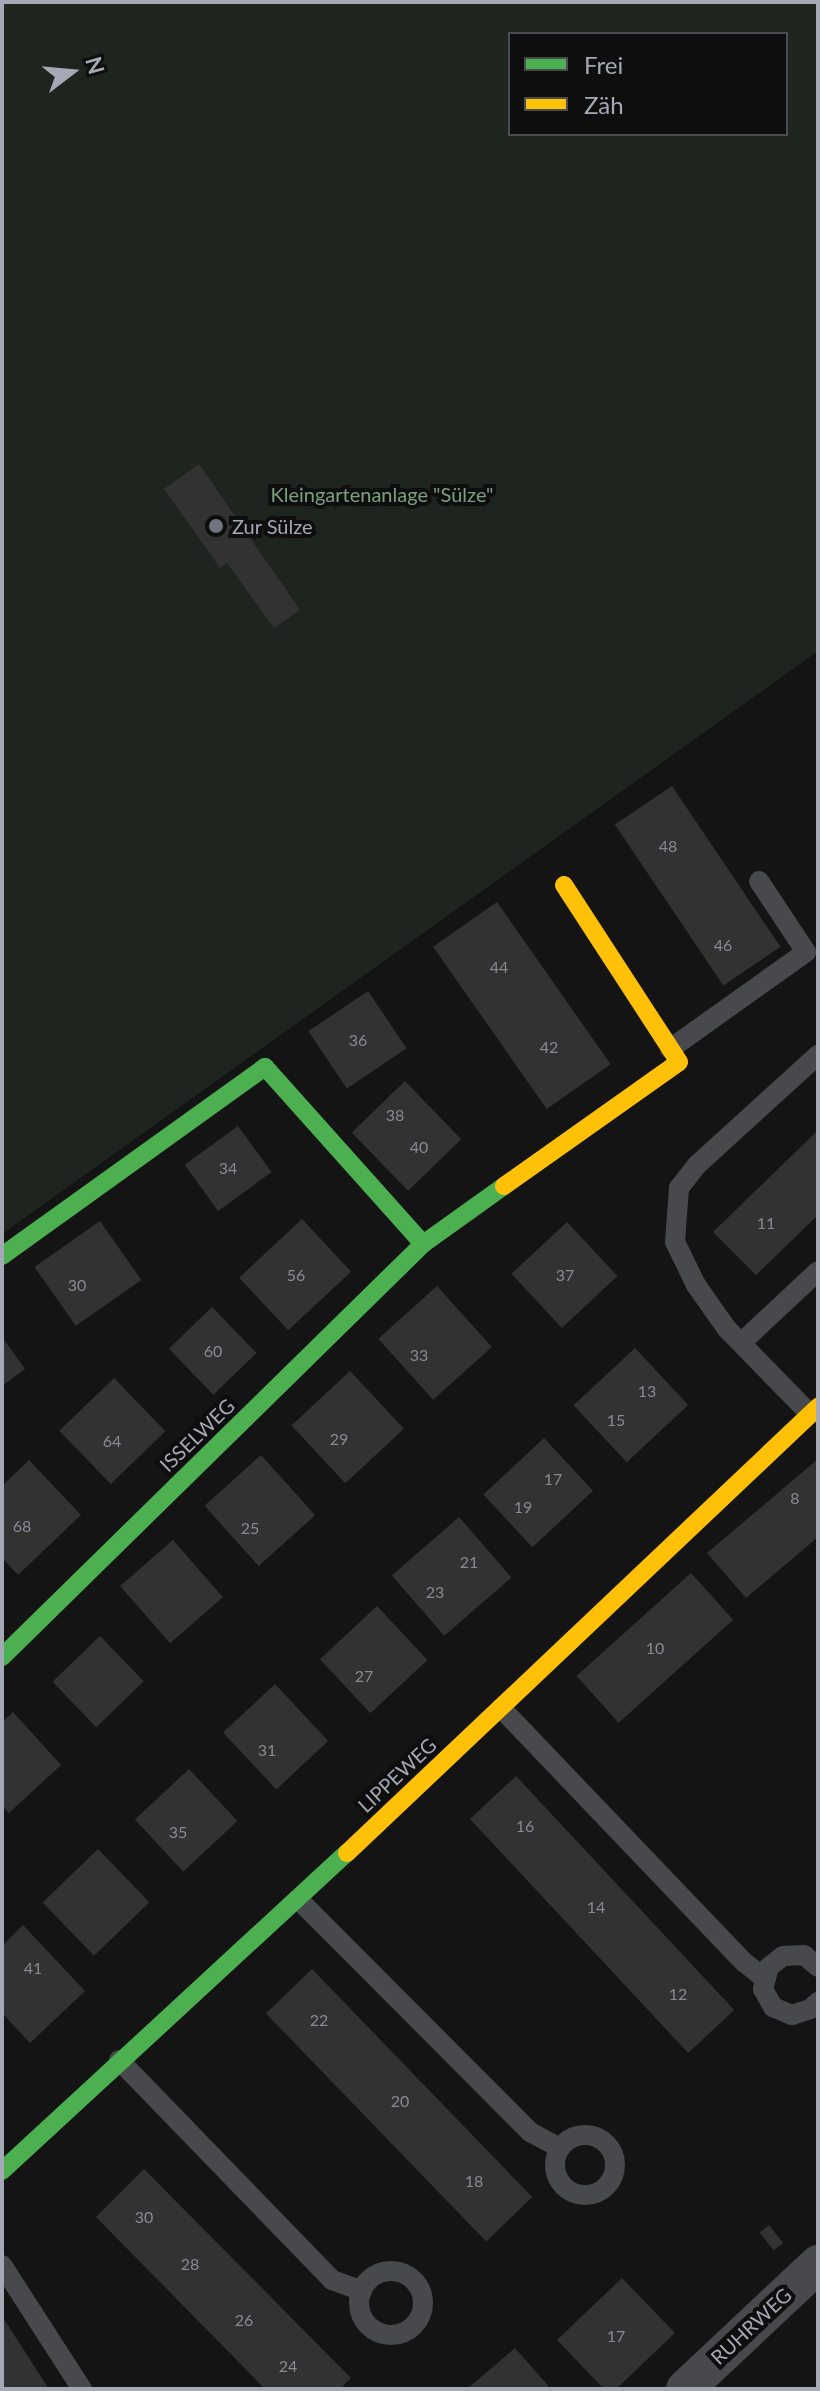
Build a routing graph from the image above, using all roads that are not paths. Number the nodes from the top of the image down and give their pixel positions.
1 (759, 881) dead end
2 (564, 885) dead end
3 (670, 1049) junction
4 (818, 1055) edge
5 (423, 1244) junction
6 (2, 1256) edge
7 (818, 1271) edge
8 (741, 1343) junction
9 (814, 1410) edge
10 (2, 1657) edge
11 (501, 1708) junction
12 (298, 1899) junction
13 (818, 1967) edge
14 (764, 1978) junction
15 (818, 2002) edge
16 (119, 2060) junction
17 (560, 2148) dead end
18 (2, 2171) edge
19 (818, 2264) edge
20 (2, 2265) edge
21 (362, 2291) dead end
22 (82, 2389) edge
23 (685, 2389) edge

1 - 3 lane
2 - 3 street
3 - 5 street, ISSELWEG
4 - 8 lane
5 - 6 street
5 - 10 street, ISSELWEG
7 - 8 lane
8 - 9 lane
9 - 11 street, LIPPEWEG
11 - 12 street, LIPPEWEG
11 - 14 lane
12 - 16 street, LIPPEWEG
12 - 17 lane
13 - 14 lane
14 - 15 lane
16 - 18 street, LIPPEWEG
16 - 21 lane
19 - 23 street, RUHRWEG
20 - 22 lane

